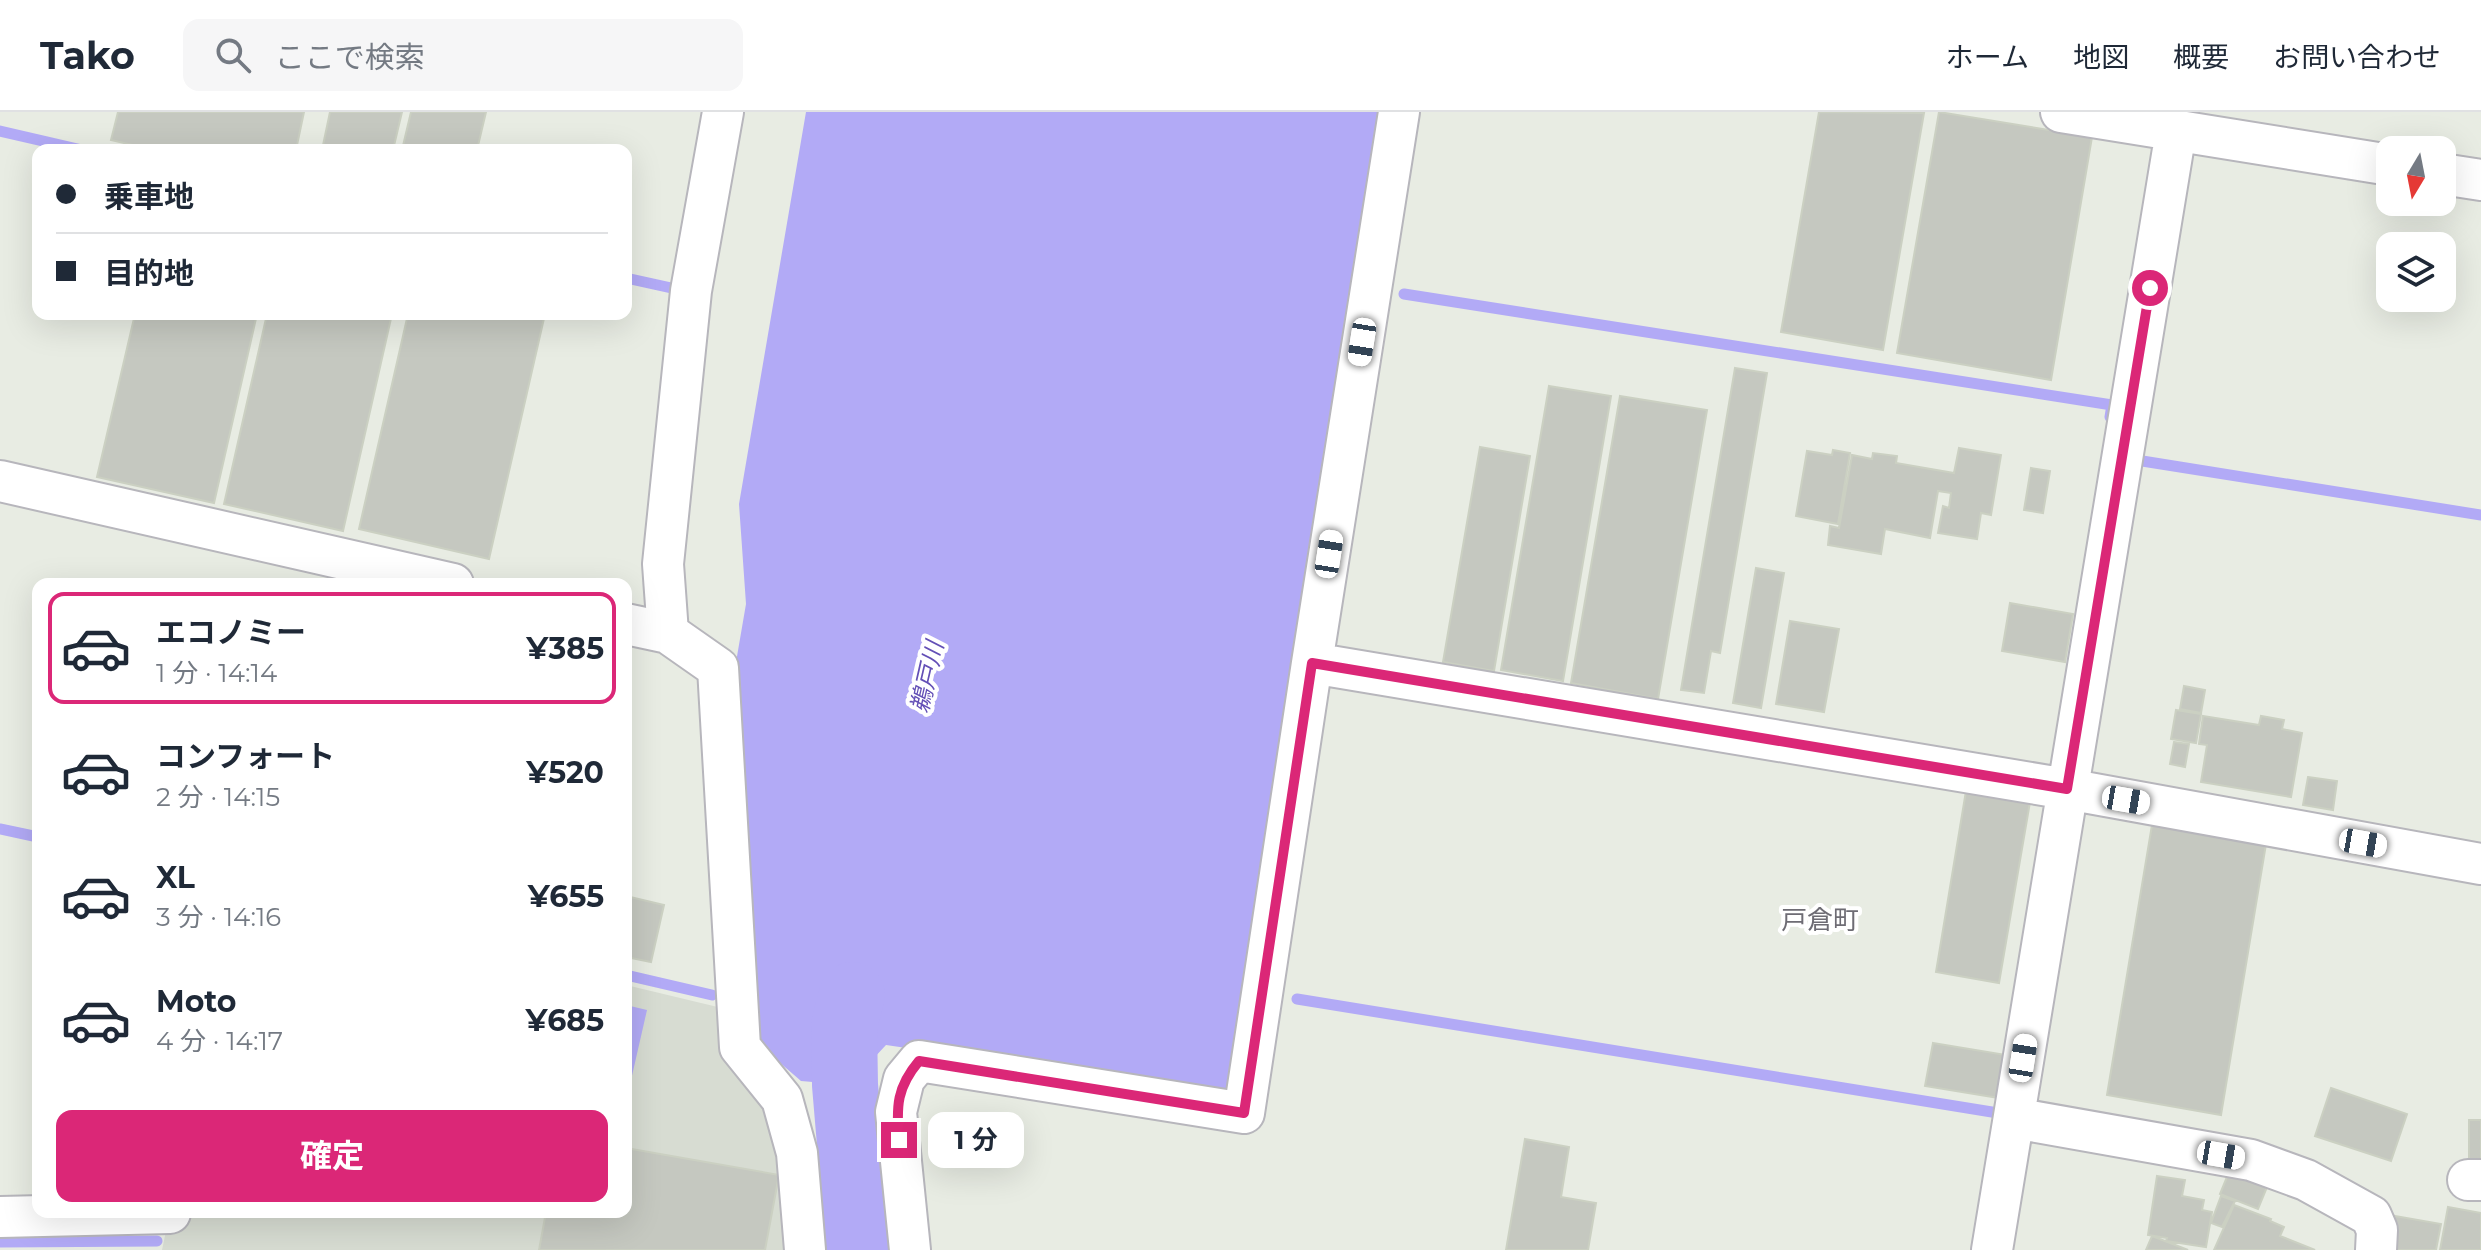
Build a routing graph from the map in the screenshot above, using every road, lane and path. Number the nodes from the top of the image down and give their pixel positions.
1 (723, 112) edge
2 (1399, 112) edge
3 (2061, 112) edge
4 (2174, 124) edge
5 (2376, 162) edge
6 (2456, 176) edge
7 (2481, 180) edge
8 (0, 481) edge
9 (427, 578) edge
10 (632, 625) edge
11 (668, 633) junction
12 (1312, 663) junction
13 (2067, 789) junction
14 (2481, 864) edge
15 (2014, 1118) junction
16 (32, 1216) edge
17 (0, 1217) edge
18 (805, 1250) edge
19 (910, 1250) edge
20 (1992, 1250) edge
21 (2376, 1250) edge

1 - 11 street
2 - 12 street
3 - 4 street
4 - 5 street
4 - 13 street
6 - 7 street
8 - 9 street
10 - 11 street
11 - 18 street
12 - 13 street
12 - 19 street
13 - 14 street
13 - 15 street
15 - 20 street
15 - 21 street
16 - 17 street

